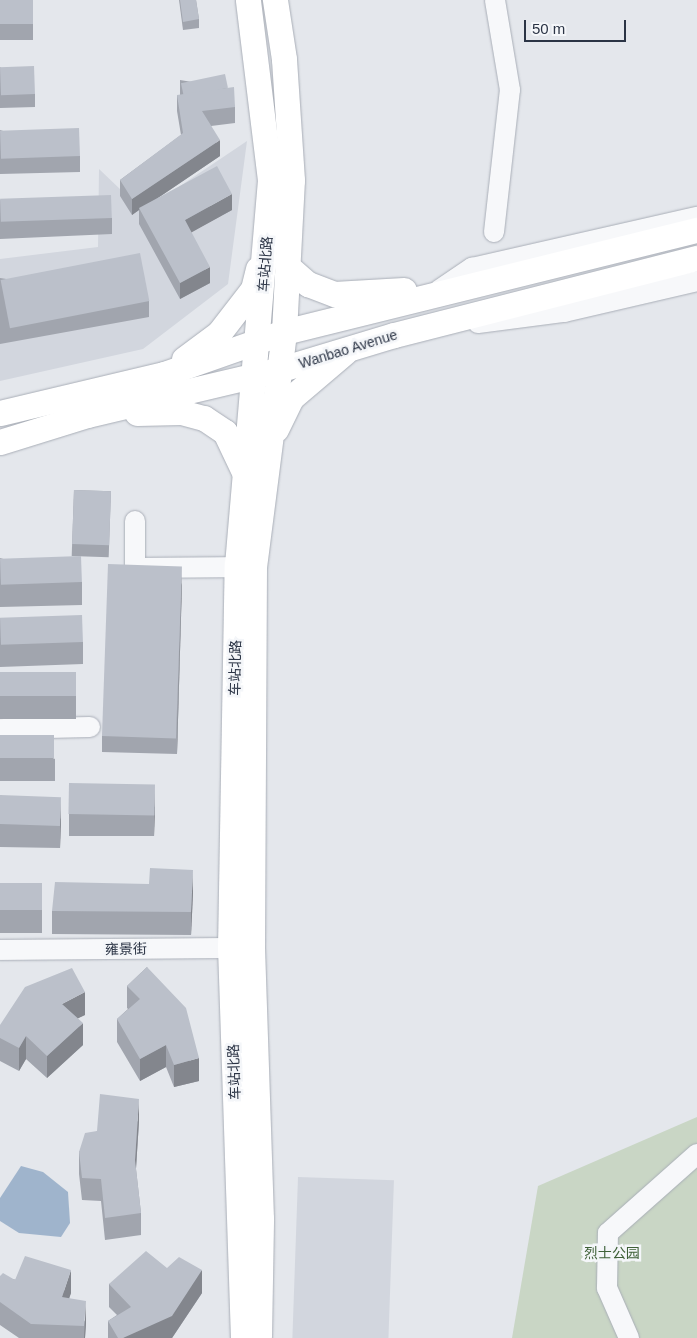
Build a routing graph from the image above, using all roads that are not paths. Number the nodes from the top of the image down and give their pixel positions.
1 (248, 0) edge
2 (275, 0) edge
3 (495, 0) edge
4 (697, 218) edge
5 (697, 230) edge
6 (494, 232) dead end
7 (266, 238) junction
8 (697, 258) edge
9 (287, 266) junction
10 (697, 282) edge
11 (672, 287) junction
12 (697, 290) edge
13 (430, 295) junction
14 (284, 332) junction
15 (394, 335) junction
16 (260, 340) junction
17 (350, 347) junction
18 (278, 370) junction
19 (164, 374) junction
20 (252, 374) junction
21 (0, 413) edge
22 (86, 415) junction
23 (0, 442) edge
24 (266, 446) junction
25 (244, 472) junction
26 (135, 521) dead end
27 (246, 566) junction
28 (90, 727) dead end
29 (0, 729) edge
30 (241, 948) junction
31 (0, 950) edge
32 (697, 1154) edge
33 (246, 1335) edge
34 (629, 1338) edge

1 - 7 main road, 车站北路
2 - 9 main road, 车站北路
3 - 6 street
4 - 13 street
5 - 13 main road
7 - 16 main road, 车站北路
7 - 19 main road
8 - 15 main road, Wanbao Avenue
9 - 13 main road
9 - 14 main road, 车站北路
10 - 11 street
11 - 12 street
11 - 15 street
13 - 14 main road
14 - 16 main road
14 - 18 main road, 车站北路
15 - 17 main road, Wanbao Avenue
16 - 19 main road
16 - 20 main road, 车站北路
17 - 18 main road, Wanbao Avenue
17 - 24 main road
18 - 20 main road, Wanbao Avenue
18 - 24 main road, 车站北路
19 - 21 main road
20 - 22 main road, Wanbao Avenue
20 - 25 main road, 车站北路
22 - 23 main road, Wanbao Avenue
22 - 25 main road
24 - 27 main road, 车站北路
25 - 27 main road, 车站北路
26 - 27 street
27 - 30 main road, 车站北路
28 - 29 street
30 - 31 street, 雍景街
30 - 33 main road, 车站北路
32 - 34 street

